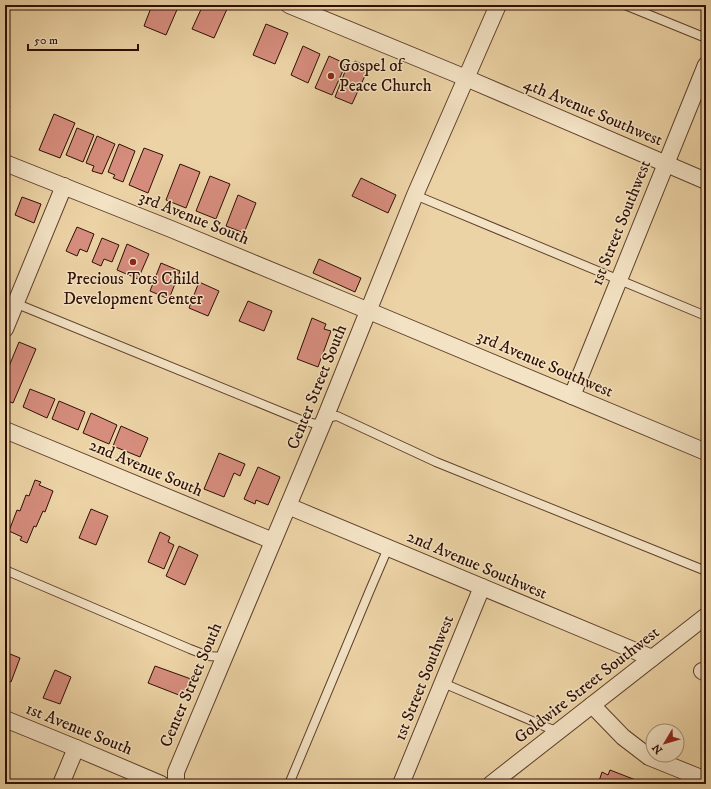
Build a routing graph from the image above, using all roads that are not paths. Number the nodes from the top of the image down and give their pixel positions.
1 (289, 5) edge
2 (498, 5) edge
3 (625, 5) edge
4 (706, 38) edge
5 (706, 65) edge
6 (466, 78) junction
7 (5, 163) edge
8 (666, 164) junction
9 (706, 181) edge
10 (64, 186) junction
11 (415, 195) junction
12 (619, 280) junction
13 (10, 301) edge
14 (369, 311) junction
15 (706, 316) edge
16 (5, 329) edge
17 (572, 396) junction
18 (325, 418) junction
19 (5, 430) edge
20 (706, 452) edge
21 (288, 506) junction
22 (273, 541) junction
23 (388, 548) junction
24 (5, 570) edge
25 (706, 571) edge
26 (482, 587) junction
27 (706, 616) edge
28 (224, 657) junction
29 (652, 658) junction
30 (443, 683) junction
31 (592, 705) junction
32 (5, 719) edge
33 (558, 732) junction
34 (76, 748) junction
35 (706, 780) edge
36 (61, 784) edge
37 (161, 784) edge
38 (176, 784) edge
39 (290, 784) edge
40 (401, 784) edge
41 (491, 784) edge

1 - 6 street, 4th Avenue Southwest
2 - 6 street, Center Street South
3 - 4 lane
5 - 8 street, 1st Street Southwest
6 - 8 street, 4th Avenue Southwest
6 - 11 street, Center Street South
7 - 10 street, 3rd Avenue South
8 - 9 street, 4th Avenue Southwest
8 - 12 street, 1st Street Southwest
10 - 13 street
10 - 14 street, 3rd Avenue South
11 - 12 lane
11 - 14 street, Center Street South
12 - 15 lane
12 - 17 street, 1st Street Southwest
13 - 16 street
13 - 18 lane
14 - 17 street, 3rd Avenue Southwest
14 - 18 street, Center Street South
17 - 20 street, 3rd Avenue Southwest
18 - 21 street, Center Street South
18 - 25 lane
19 - 22 street, 2nd Avenue South
21 - 22 street, Center Street South
21 - 23 street, 2nd Avenue Southwest
22 - 28 street, Center Street South
23 - 26 street, 2nd Avenue Southwest
23 - 39 lane
24 - 28 lane
26 - 29 street, 2nd Avenue Southwest
26 - 30 street, 1st Street Southwest
27 - 29 street, Goldwire Street Southwest
28 - 38 street, Center Street South
29 - 31 street, Goldwire Street Southwest
30 - 33 lane
30 - 40 street, 1st Street Southwest
31 - 33 street, Goldwire Street Southwest
31 - 35 street
32 - 34 street, 1st Avenue South
33 - 41 street, Goldwire Street Southwest
34 - 36 street
34 - 37 street, 1st Avenue South

